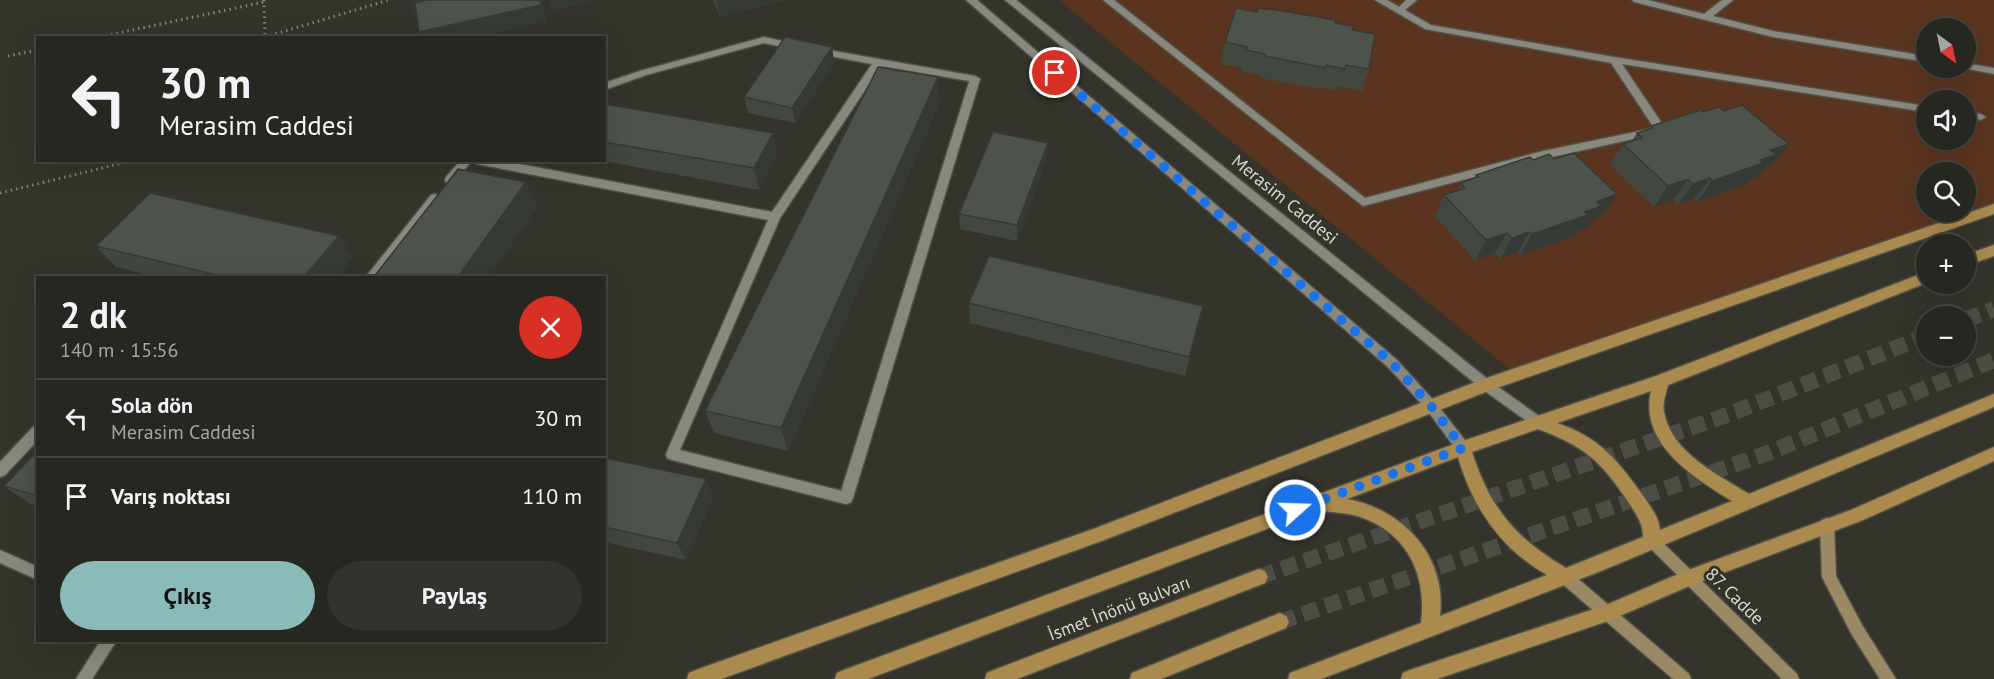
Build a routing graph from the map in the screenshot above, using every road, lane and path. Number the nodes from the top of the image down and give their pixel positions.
1 (389, 0) edge
2 (971, 0) edge
3 (1010, 0) edge
4 (1108, 0) edge
5 (1380, 0) edge
6 (1412, 0) edge
7 (1637, 0) edge
8 (1728, 0) edge
9 (264, 1) edge
10 (1399, 11) junction
11 (1706, 17) junction
12 (104, 36) edge
13 (265, 36) edge
14 (268, 36) edge
15 (36, 50) edge
16 (8, 56) dead end
17 (1916, 57) edge
18 (1614, 60) junction
19 (878, 63) junction
20 (1976, 68) edge
21 (1994, 71) edge
22 (606, 86) edge
23 (1916, 107) edge
24 (1976, 116) edge
25 (1981, 117) dead end
26 (127, 162) edge
27 (465, 162) edge
28 (487, 162) edge
29 (0, 193) edge
30 (1994, 209) edge
31 (775, 217) junction
32 (1994, 250) edge
33 (1976, 257) edge
34 (372, 276) edge
35 (1916, 281) edge
36 (1661, 381) junction
37 (1486, 386) junction
38 (1994, 400) edge
39 (1431, 406) junction
40 (1539, 423) junction
41 (36, 433) edge
42 (1463, 448) junction
43 (1994, 454) edge
44 (0, 471) edge
45 (1747, 501) junction
46 (1316, 502) junction
47 (1827, 524) junction
48 (1652, 541) junction
49 (0, 556) edge
50 (36, 573) edge
51 (1563, 576) junction
52 (1259, 577) tunnel mouth
53 (1689, 578) junction
54 (1608, 613) junction
55 (1280, 622) tunnel mouth
56 (1429, 628) junction
57 (109, 642) edge
58 (83, 679) edge
59 (696, 679) edge
60 (844, 679) edge
61 (994, 679) edge
62 (1139, 679) edge
63 (1297, 679) edge
64 (1410, 679) edge
65 (1684, 679) edge
66 (1792, 679) edge
67 (1889, 679) edge

1 - 14 path
2 - 39 street
3 - 37 street, Merasim Caddesi
4 - 18 street
5 - 10 street
6 - 10 street
7 - 11 street
8 - 11 street
9 - 12 path
9 - 13 path
10 - 18 street
11 - 17 street
15 - 16 path
18 - 23 street
19 - 22 street
19 - 31 street
19 - 31 street
20 - 21 street
24 - 25 street
26 - 29 path
27 - 34 street
28 - 31 street
30 - 37 main road
32 - 33 main road
35 - 36 main road
36 - 40 main road
36 - 45 main road
37 - 39 main road
37 - 40 street, Merasim Caddesi
38 - 45 main road
39 - 42 street
39 - 59 main road
40 - 42 main road
40 - 48 main road
41 - 44 street
42 - 46 main road
42 - 51 main road
43 - 47 main road
45 - 48 main road
46 - 56 main road
46 - 60 main road
47 - 53 main road
47 - 67 street
48 - 51 main road
48 - 53 street, 87. Cadde
49 - 50 street
51 - 54 street
51 - 56 main road
52 - 61 main road, İsmet İnönü Bulvarı
53 - 54 main road
53 - 66 street, 87. Cadde
54 - 64 main road
54 - 65 street
55 - 62 main road
56 - 63 main road
57 - 58 street

